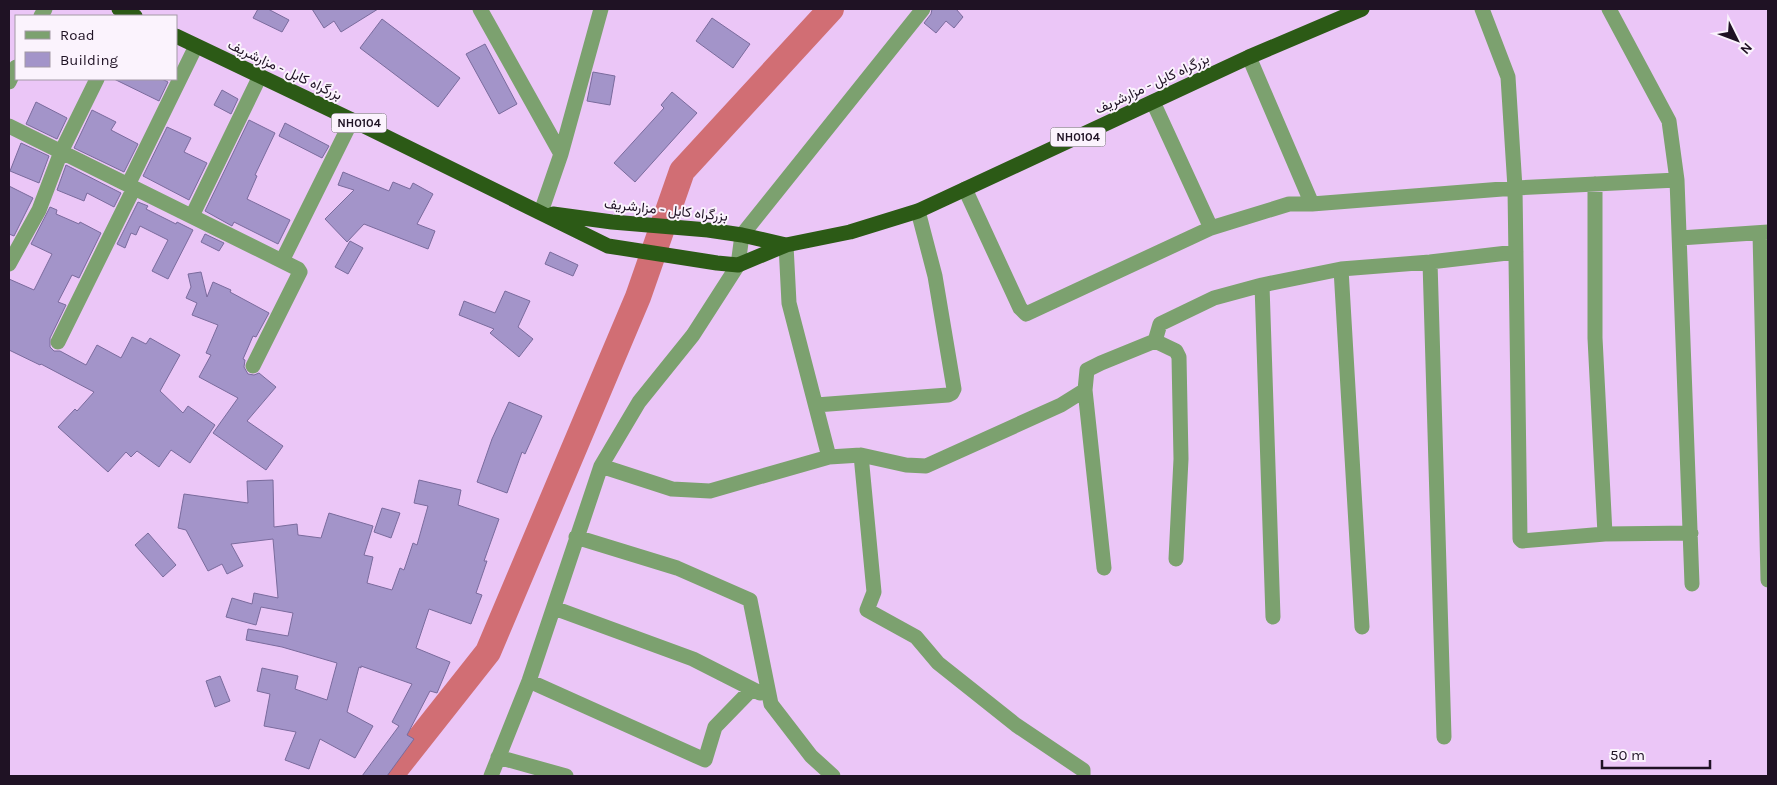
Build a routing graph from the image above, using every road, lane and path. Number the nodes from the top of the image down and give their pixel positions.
1 (480, 9) edge
2 (601, 9) edge
3 (923, 9) edge
4 (1362, 9) edge
5 (1482, 9) edge
6 (1609, 9) edge
7 (178, 37) edge
8 (196, 46) junction
9 (1249, 57) junction
10 (15, 69) edge
11 (260, 76) junction
12 (97, 80) edge
13 (9, 82) edge
14 (1153, 102) junction
15 (352, 120) junction
16 (9, 126) edge
17 (62, 152) junction
18 (561, 154) junction
19 (1677, 180) junction
20 (1595, 184) junction
21 (131, 187) junction
22 (1516, 188) junction
23 (966, 189) junction
24 (1312, 204) junction
25 (918, 211) junction
26 (541, 212) junction
27 (192, 216) junction
28 (1210, 228) junction
29 (1764, 232) edge
30 (742, 235) junction
31 (1680, 238) junction
32 (786, 245) junction
33 (1516, 252) junction
34 (282, 261) junction
35 (1430, 262) junction
36 (9, 264) edge
37 (738, 265) junction
38 (1341, 269) junction
39 (1262, 285) junction
40 (1155, 341) junction
41 (58, 342) dead end
42 (253, 366) dead end
43 (1085, 390) junction
44 (816, 405) junction
45 (861, 455) junction
46 (829, 457) junction
47 (601, 466) junction
48 (1691, 533) junction
49 (1605, 534) junction
50 (576, 537) junction
51 (1176, 559) dead end
52 (1104, 568) dead end
53 (1768, 580) edge
54 (1692, 584) dead end
55 (554, 608) junction
56 (1273, 617) dead end
57 (1362, 627) dead end
58 (529, 681) junction
59 (752, 689) junction
60 (770, 698) junction
61 (1444, 737) dead end
62 (498, 757) junction
63 (491, 776) edge
64 (566, 776) edge
65 (833, 776) edge
66 (1083, 776) edge

1 - 18 street
2 - 18 street
3 - 30 street
4 - 9 highway, بزرگراه کابل - مزارشریف / NH0104
5 - 22 street
6 - 19 street
7 - 8 highway, بزرگراه کابل - مزارشریف / NH0104
8 - 11 highway, بزرگراه کابل - مزارشریف / NH0104
8 - 21 street
9 - 14 highway, بزرگراه کابل - مزارشریف / NH0104
9 - 24 street
10 - 13 street
11 - 15 highway, بزرگراه کابل - مزارشریف / NH0104
11 - 27 street
12 - 17 street
14 - 23 highway, بزرگراه کابل - مزارشریف / NH0104
14 - 28 street
15 - 26 highway, بزرگراه کابل - مزارشریف / NH0104
15 - 34 street
16 - 17 street
17 - 21 street
17 - 36 street
18 - 26 street
19 - 20 street
19 - 31 street
20 - 22 street
20 - 49 street
21 - 27 street
21 - 41 street
22 - 24 street
22 - 33 street
23 - 25 highway, بزرگراه کابل - مزارشریف / NH0104
23 - 28 street
24 - 28 street
25 - 32 highway, بزرگراه کابل - مزارشریف / NH0104
25 - 44 street
26 - 30 highway, بزرگراه کابل - مزارشریف / NH0104
26 - 37 highway, بزرگراه کابل - مزارشریف / NH0104
27 - 34 street
29 - 31 street
29 - 53 street
30 - 32 highway, بزرگراه کابل - مزارشریف / NH0104
30 - 37 street
31 - 48 street
32 - 37 highway, بزرگراه کابل - مزارشریف / NH0104
32 - 44 street
33 - 35 street
33 - 49 street
34 - 42 street
35 - 38 street
35 - 61 street
37 - 47 street
38 - 39 street
38 - 57 street
39 - 40 street
39 - 56 street
40 - 43 street
40 - 51 street
43 - 45 street
43 - 52 street
44 - 46 street
45 - 46 street
45 - 66 street
46 - 47 street
47 - 50 street
48 - 49 street
48 - 54 street
50 - 55 street
50 - 60 street
55 - 58 street
55 - 59 street
58 - 59 street
58 - 62 street
59 - 60 street
60 - 65 street
62 - 63 street
62 - 64 street

